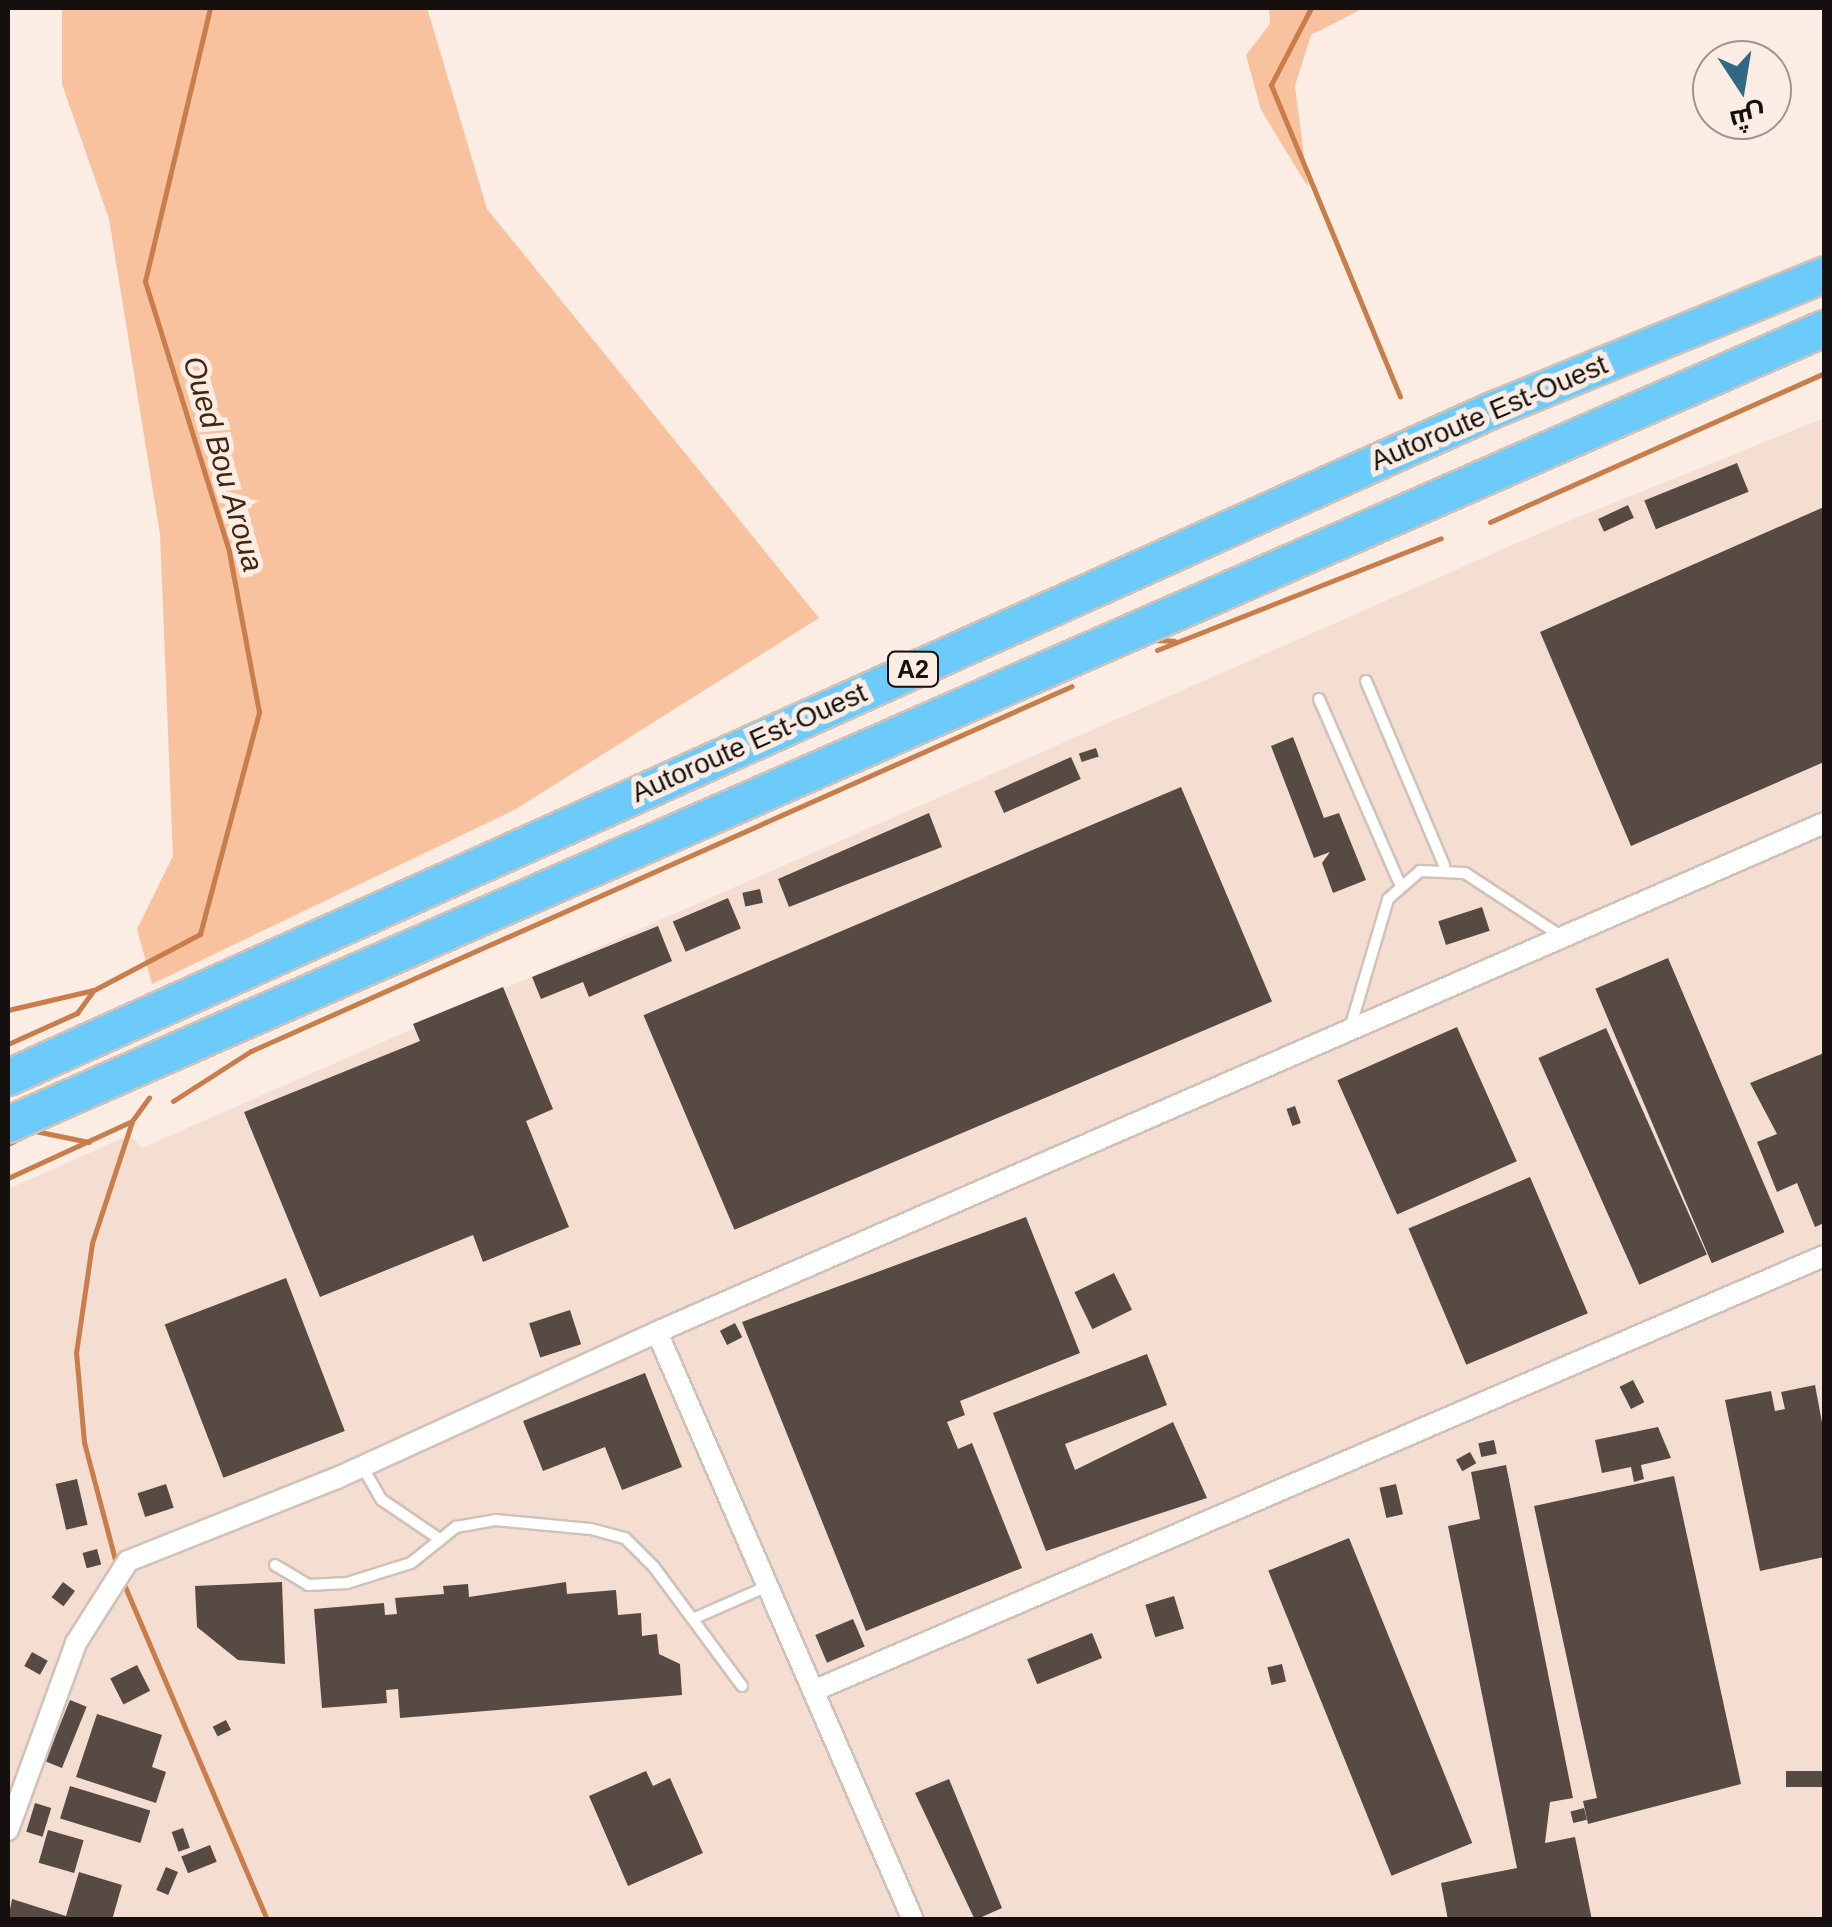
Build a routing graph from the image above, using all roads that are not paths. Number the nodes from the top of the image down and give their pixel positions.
1 (1824, 274) edge
2 (1824, 328) edge
3 (1366, 681) dead end
4 (1319, 699) dead end
5 (1824, 823) edge
6 (1444, 866) junction
7 (1399, 882) junction
8 (1562, 936) junction
9 (1350, 1028) junction
10 (8, 1077) edge
11 (8, 1124) edge
12 (1824, 1256) edge
13 (657, 1332) junction
14 (362, 1466) junction
15 (438, 1538) junction
16 (275, 1565) dead end
17 (771, 1584) junction
18 (695, 1618) junction
19 (742, 1686) dead end
20 (818, 1689) junction
21 (8, 1830) edge
22 (913, 1920) edge

1 - 10 highway, Autoroute Est-Ouest / A2
2 - 11 highway, Autoroute Est-Ouest / A2
3 - 6 lane
4 - 7 lane
5 - 8 street
6 - 7 lane
6 - 8 lane
7 - 9 lane
8 - 9 street
9 - 13 street
12 - 20 street
13 - 14 street
13 - 17 street
14 - 15 lane
14 - 21 street
15 - 16 lane
15 - 18 lane
17 - 18 lane
17 - 20 street
18 - 19 lane
20 - 22 street

